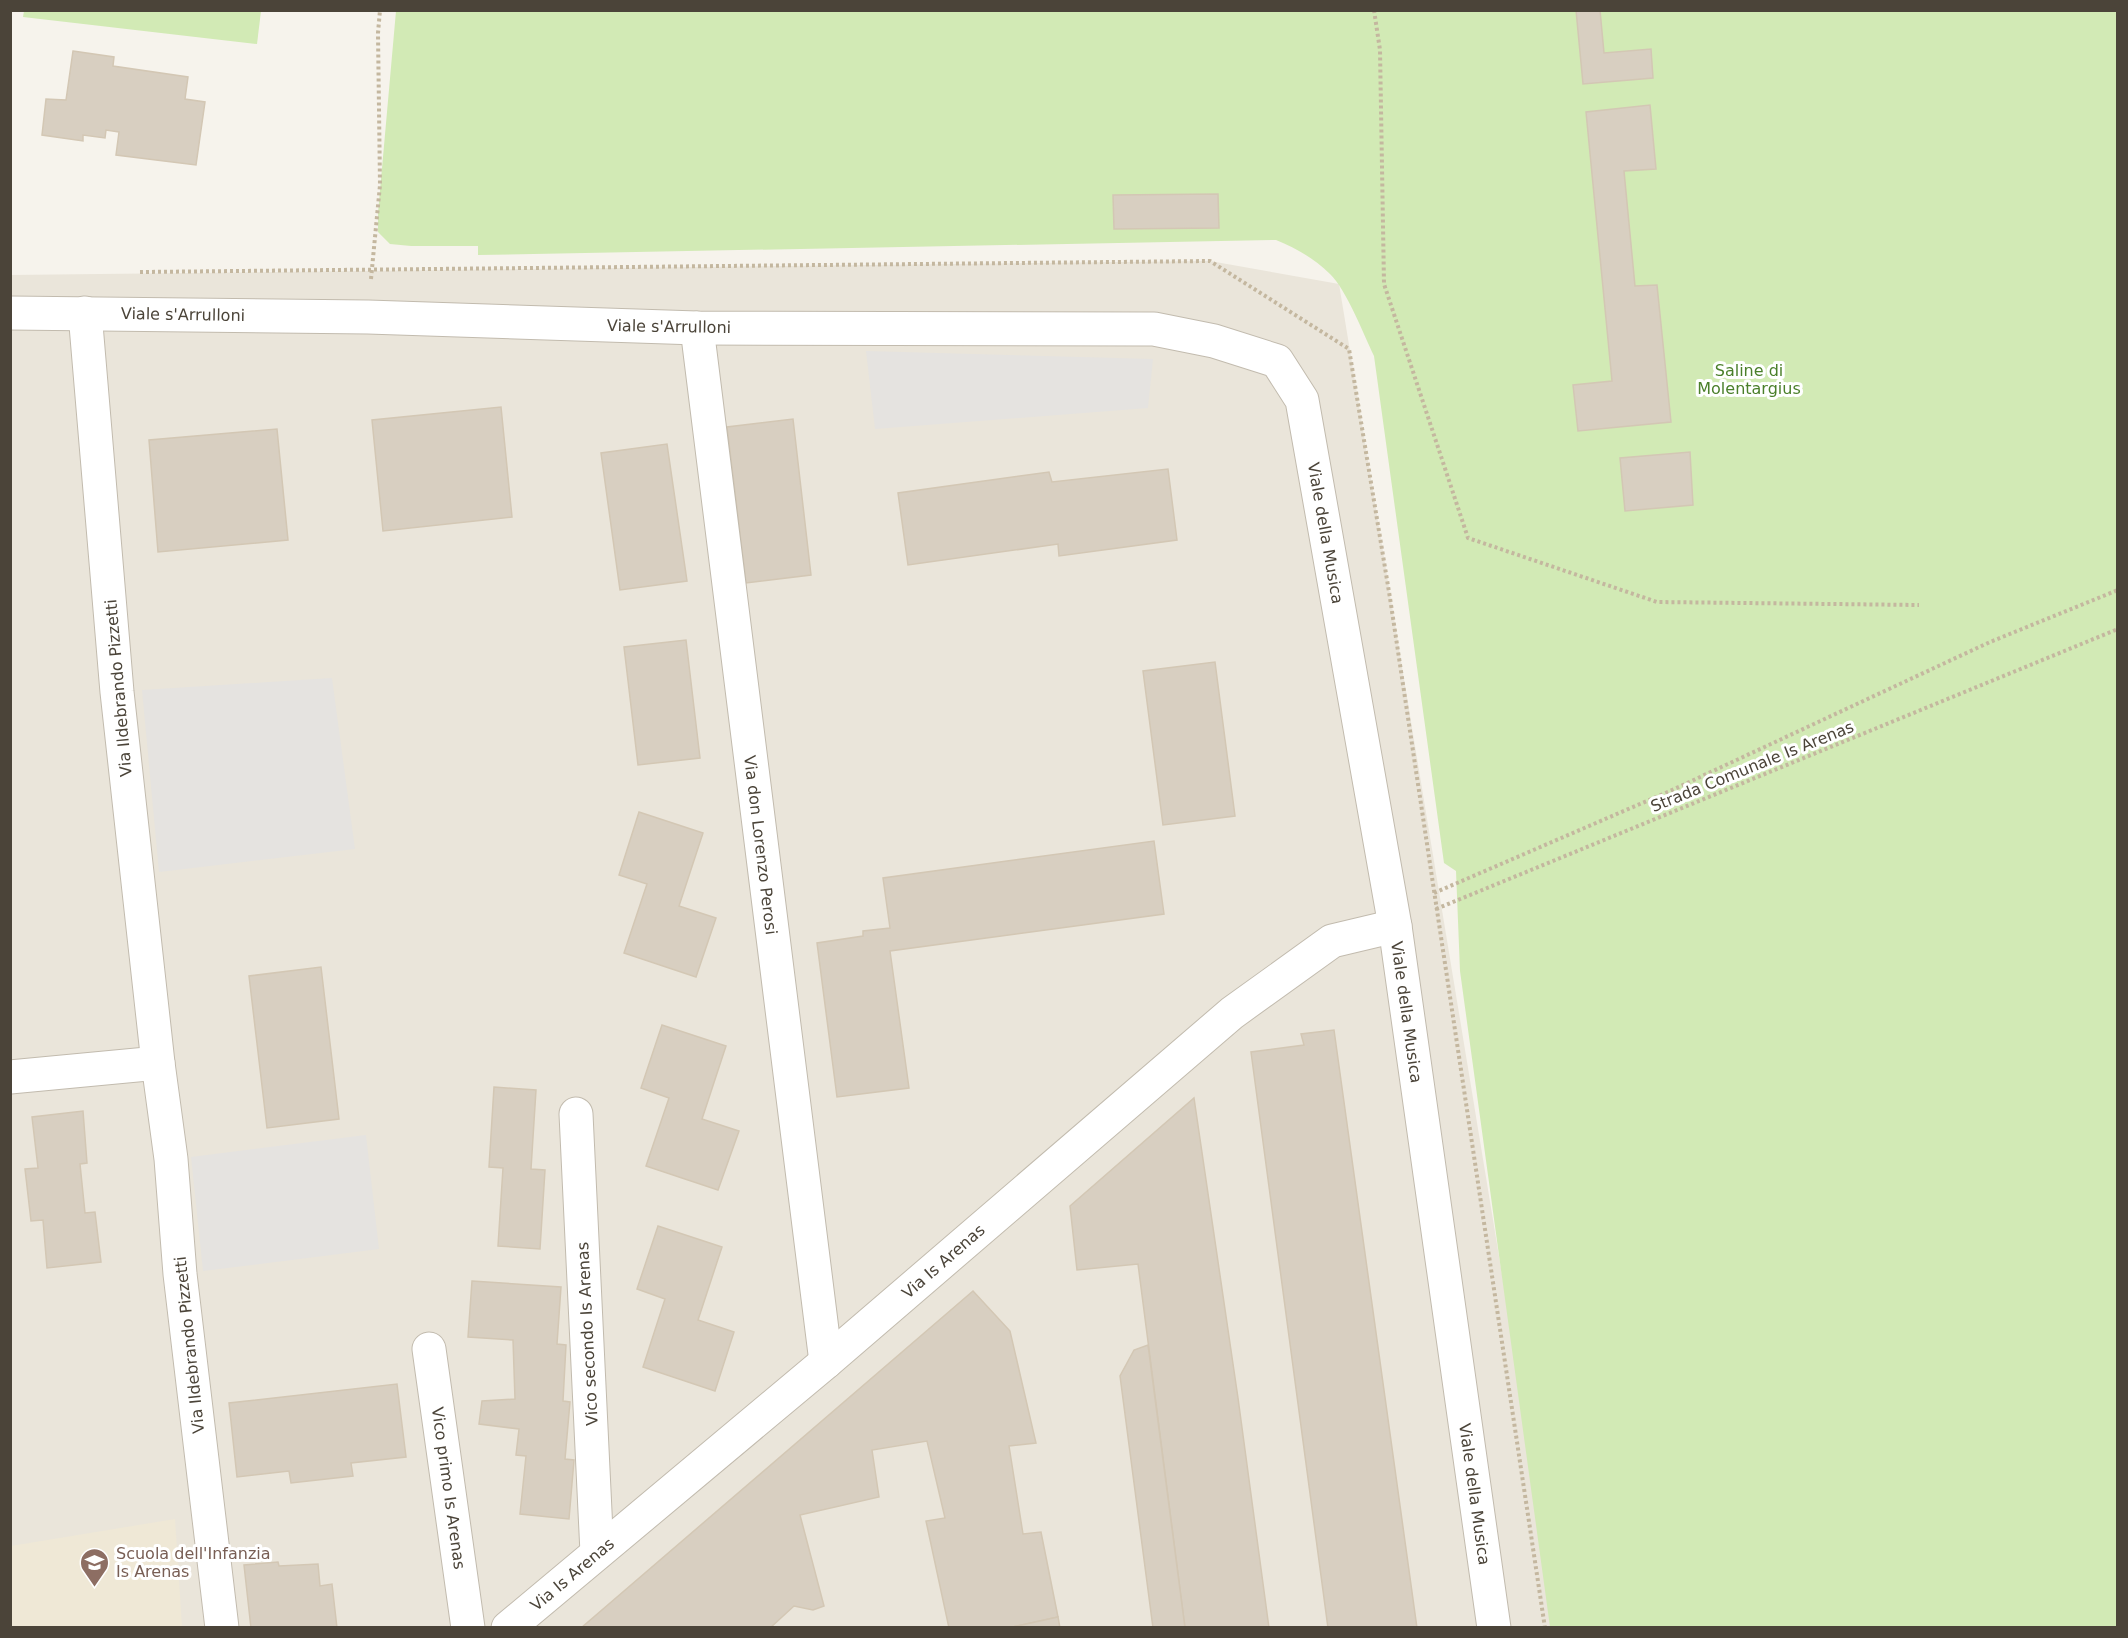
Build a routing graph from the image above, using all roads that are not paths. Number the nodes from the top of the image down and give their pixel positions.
1 (10, 313) edge
2 (85, 313) junction
3 (697, 327) junction
4 (1302, 400) joint
5 (1395, 926) junction
6 (158, 1063) junction
7 (10, 1077) edge
8 (576, 1114) dead end
9 (429, 1349) dead end
10 (826, 1362) junction
11 (597, 1553) junction
12 (222, 1628) edge
13 (468, 1628) edge
14 (508, 1628) edge
15 (1494, 1628) edge

1 - 2 street, Viale s'Arrulloni
2 - 3 street, Viale s'Arrulloni
2 - 6 street, Via Ildebrando Pizzetti
3 - 4 street, Viale s'Arrulloni
3 - 10 street, Via don Lorenzo Perosi
4 - 5 street, Viale della Musica
5 - 10 street, Via Is Arenas
5 - 15 street, Viale della Musica
6 - 7 street
6 - 12 street, Via Ildebrando Pizzetti
8 - 11 street, Vico secondo Is Arenas
9 - 13 street, Vico primo Is Arenas
10 - 11 street, Via Is Arenas
11 - 14 street, Via Is Arenas

